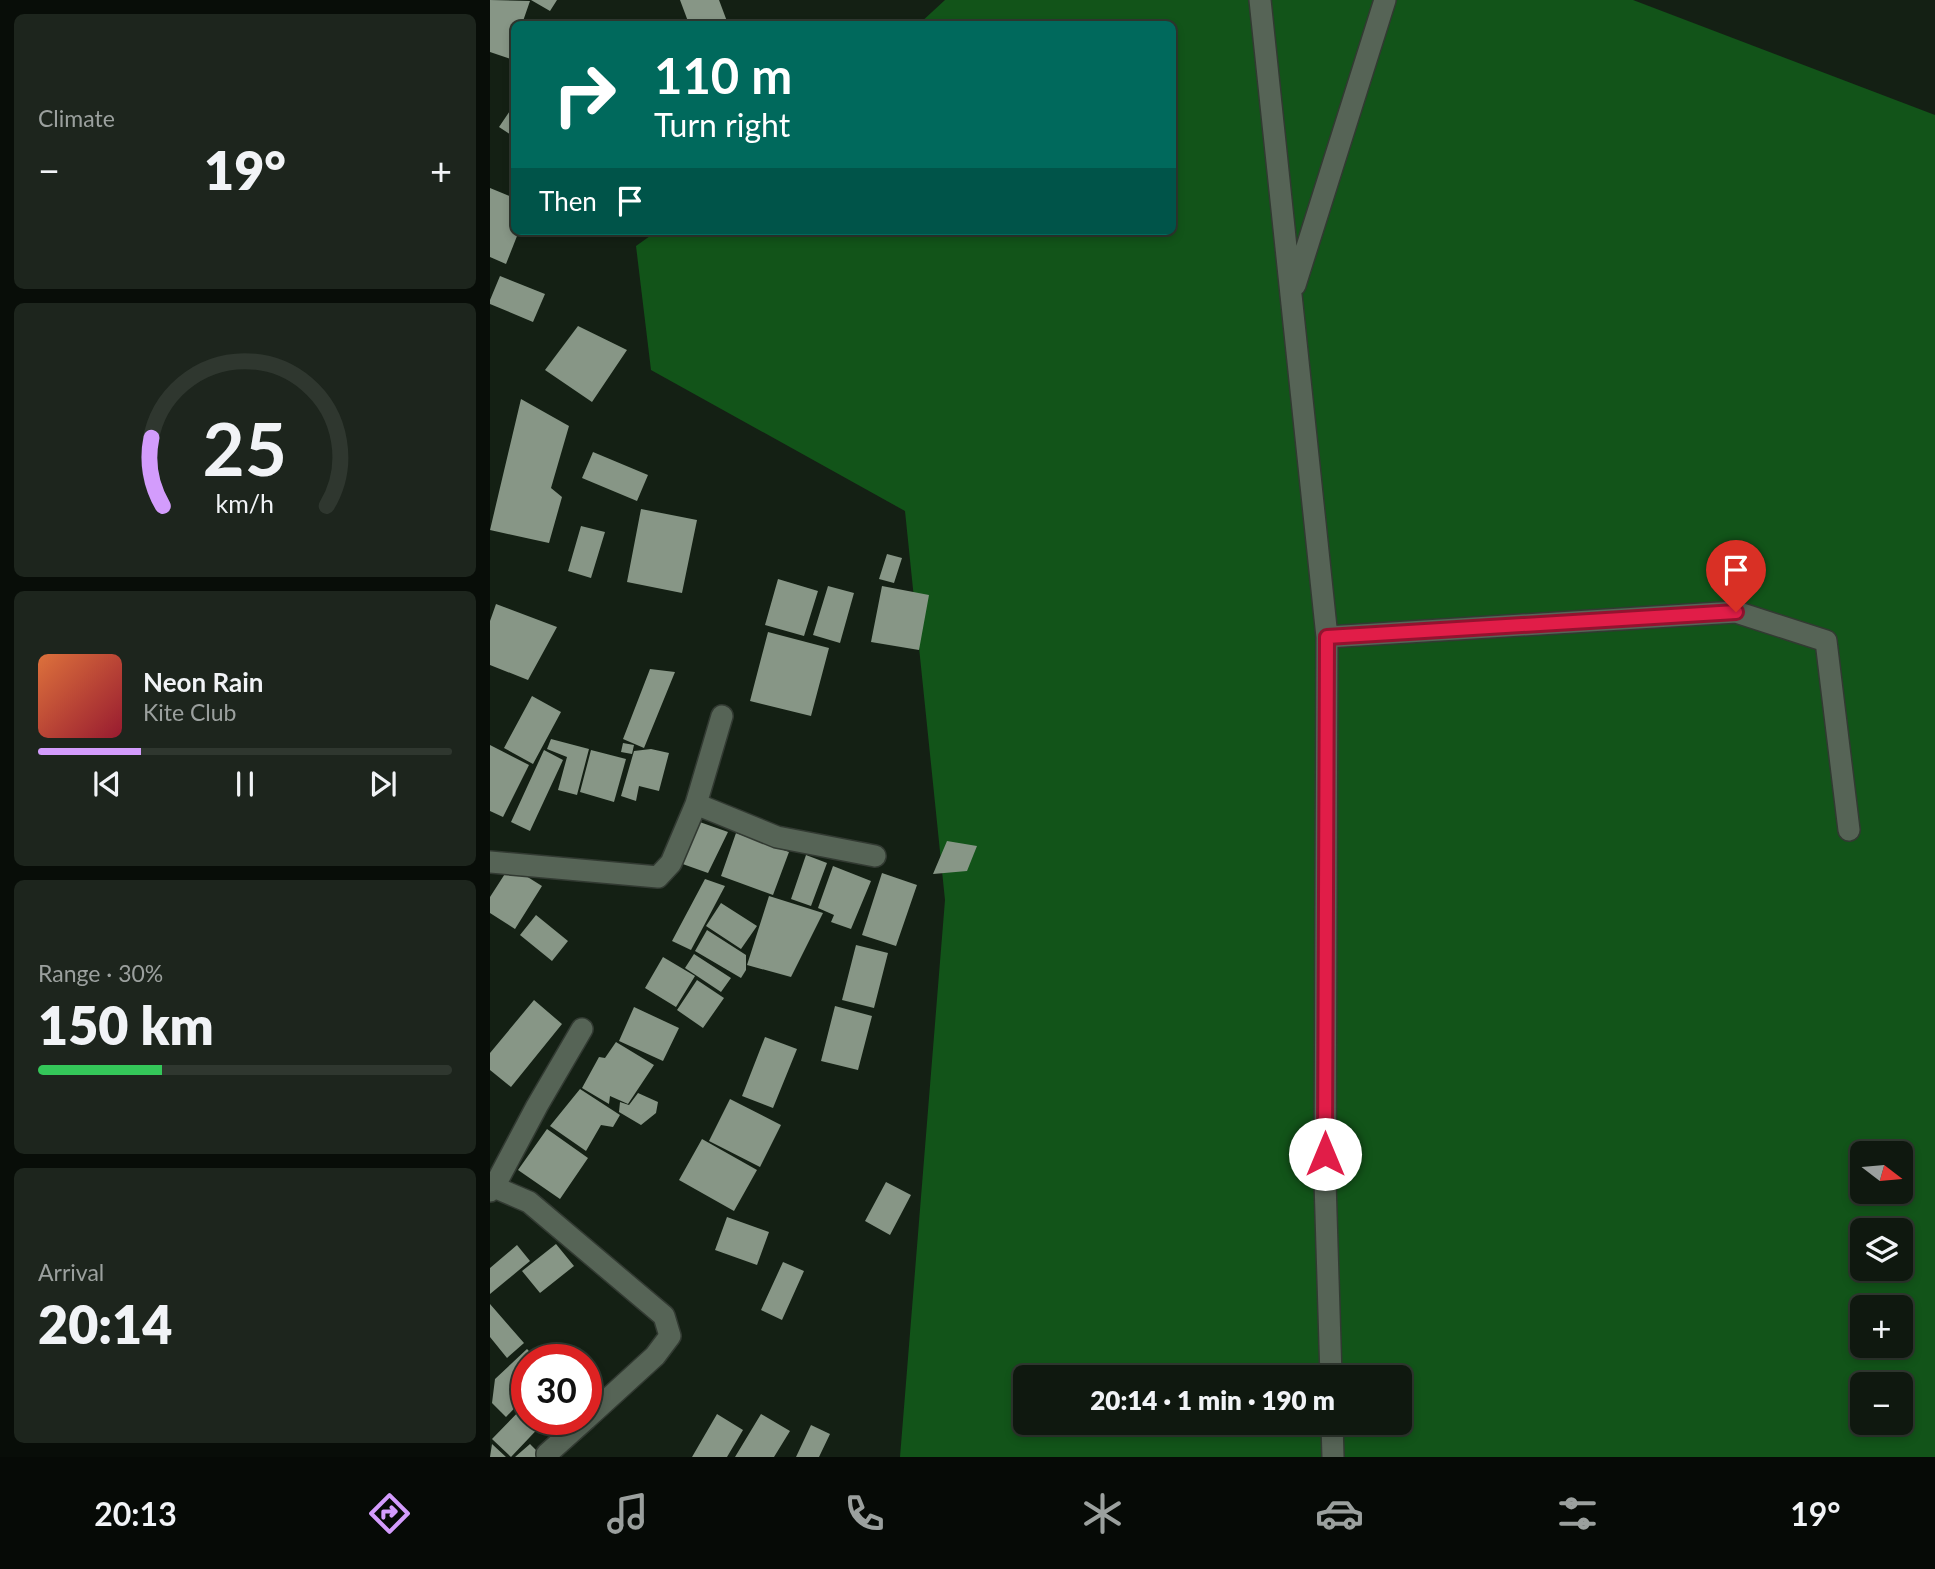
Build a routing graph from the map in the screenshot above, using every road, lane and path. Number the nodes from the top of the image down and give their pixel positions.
1 (1261, 0) edge
2 (1385, 0) edge
3 (1293, 293) junction
4 (1327, 637) junction
5 (722, 716) dead end
6 (696, 804) junction
7 (1849, 830) dead end
8 (875, 856) dead end
9 (490, 862) edge
10 (582, 1029) dead end
11 (492, 1189) edge
12 (1331, 1365) edge
13 (602, 1404) edge
14 (568, 1435) edge
15 (1332, 1435) edge
16 (547, 1454) dead end
17 (1333, 1457) edge

1 - 3 street
2 - 3 street
3 - 4 street
4 - 7 street
4 - 12 street
5 - 6 street
6 - 8 street
6 - 9 street
10 - 11 street
11 - 13 street
14 - 16 street
15 - 17 street

